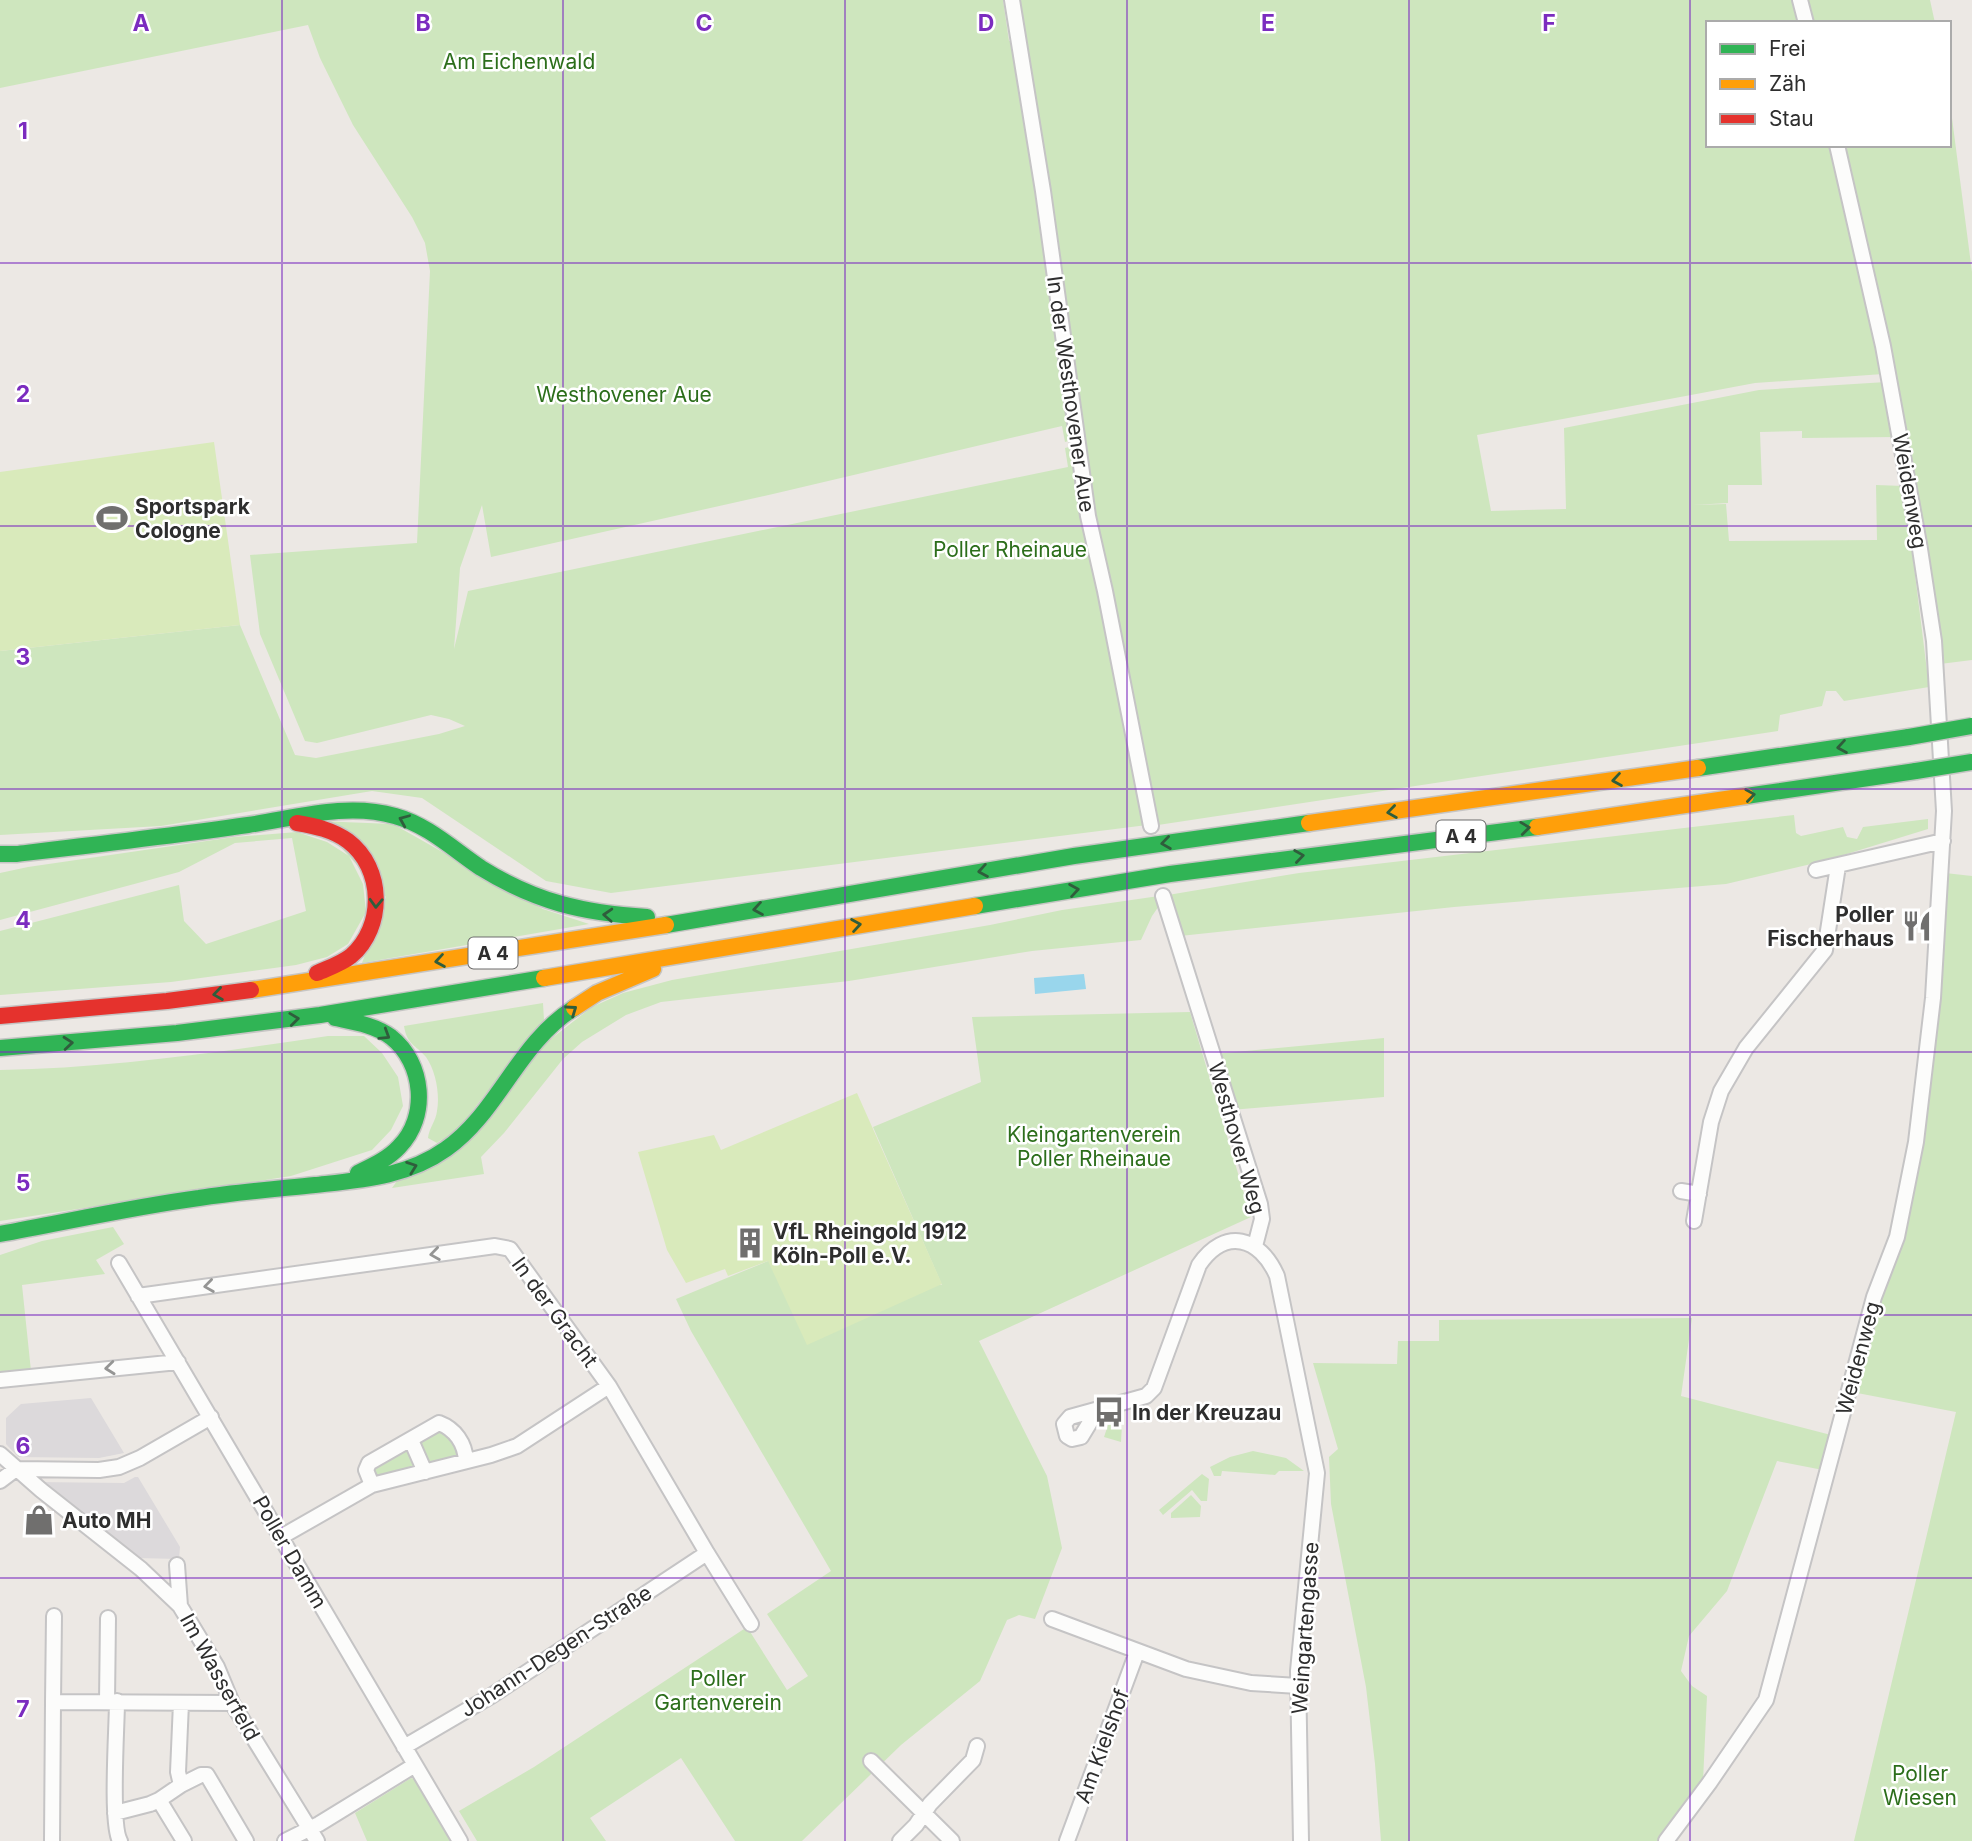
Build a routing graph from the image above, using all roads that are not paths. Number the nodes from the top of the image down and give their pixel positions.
1 (1012, 0) edge
2 (1800, 0) edge
3 (1805, 21) edge
4 (1838, 147) edge
5 (1972, 726) edge
6 (1972, 762) edge
7 (282, 820) junction
8 (1151, 826) dead end
9 (1943, 841) junction
10 (8, 854) edge
11 (0, 860) edge
12 (1838, 866) junction
13 (1815, 870) dead end
14 (1163, 896) dead end
15 (701, 919) junction
16 (692, 952) junction
17 (286, 985) junction
18 (0, 1016) edge
19 (320, 1016) junction
20 (0, 1048) edge
21 (345, 1180) junction
22 (1681, 1191) dead end
23 (1699, 1194) junction
24 (1694, 1221) dead end
25 (4, 1234) edge
26 (1255, 1246) junction
27 (119, 1263) dead end
28 (138, 1296) junction
29 (178, 1362) junction
30 (0, 1380) edge
31 (609, 1386) junction
32 (1098, 1409) dead end
33 (211, 1417) junction
34 (411, 1440) junction
35 (0, 1454) edge
36 (466, 1461) junction
37 (16, 1469) junction
38 (425, 1472) junction
39 (0, 1481) edge
40 (372, 1485) junction
41 (1316, 1499) joint
42 (281, 1537) junction
43 (707, 1553) junction
44 (177, 1565) dead end
45 (180, 1606) junction
46 (54, 1616) dead end
47 (108, 1618) dead end
48 (1052, 1619) dead end
49 (751, 1624) dead end
50 (1138, 1652) junction
51 (1298, 1686) junction
52 (112, 1701) junction
53 (53, 1702) junction
54 (181, 1703) junction
55 (232, 1703) junction
56 (976, 1746) dead end
57 (404, 1747) junction
58 (871, 1761) dead end
59 (415, 1765) junction
60 (181, 1785) junction
61 (162, 1805) junction
62 (115, 1813) junction
63 (924, 1813) junction
64 (313, 1835) edge
65 (118, 1838) edge
66 (52, 1841) edge
67 (184, 1841) edge
68 (246, 1841) edge
69 (285, 1841) edge
70 (460, 1841) edge
71 (900, 1841) edge
72 (952, 1841) edge
73 (1067, 1841) edge
74 (1301, 1841) edge
75 (1666, 1841) edge

1 - 8 street, In der Westhovener Aue
2 - 3 street
4 - 9 street, Weidenweg
5 -> 15 highway, A 4, bridge
16 -> 6 highway, A 4, bridge
7 - 10 highway
15 -> 7 highway
7 -> 17 highway
9 - 12 street
9 - 75 street, Weidenweg
10 - 11 highway
12 - 13 street
12 - 23 street
14 - 26 street, Westhover Weg
15 -> 17 highway, A 4
16 - 19 highway, A 4
21 -> 16 highway
17 -> 18 highway, A 4
20 -> 19 highway, A 4
19 -> 21 highway
21 - 25 highway
22 - 23 street
23 - 24 street
26 - 32 street
26 - 41 street, Westhover Weg
27 - 28 street, Poller Damm
28 - 29 street, Poller Damm
31 -> 28 street, In der Gracht
29 -> 30 street
29 - 33 street, Poller Damm
31 - 36 street
31 - 43 street, In der Gracht
33 - 37 street
33 - 42 street, Poller Damm
34 - 36 street
34 - 38 street
34 - 40 street
35 - 37 street, Im Wasserfeld
36 - 38 street
37 - 39 street
37 - 45 street, Im Wasserfeld
38 - 40 street
40 - 42 street
41 - 51 street, Weingartengasse
42 - 57 street, Poller Damm
43 - 49 street, In der Gracht
43 - 57 street, Johann-Degen-Straße
44 - 45 street
45 - 55 street, Im Wasserfeld
46 - 53 street
47 - 52 street
48 - 50 street
50 - 51 street
50 - 73 street, Am Kielshof
51 - 74 street, Weingartengasse
52 - 53 street
52 - 54 street
52 - 62 street
53 - 66 street
54 - 55 street
54 - 60 street
55 - 64 street, Im Wasserfeld
56 - 63 street
57 - 59 street, Poller Damm
58 - 63 street
59 - 64 street
59 - 70 street, Poller Damm
60 - 61 street
60 - 68 street
61 - 62 street
61 - 67 street
62 - 65 street
63 - 71 street
63 - 72 street
64 - 69 street

